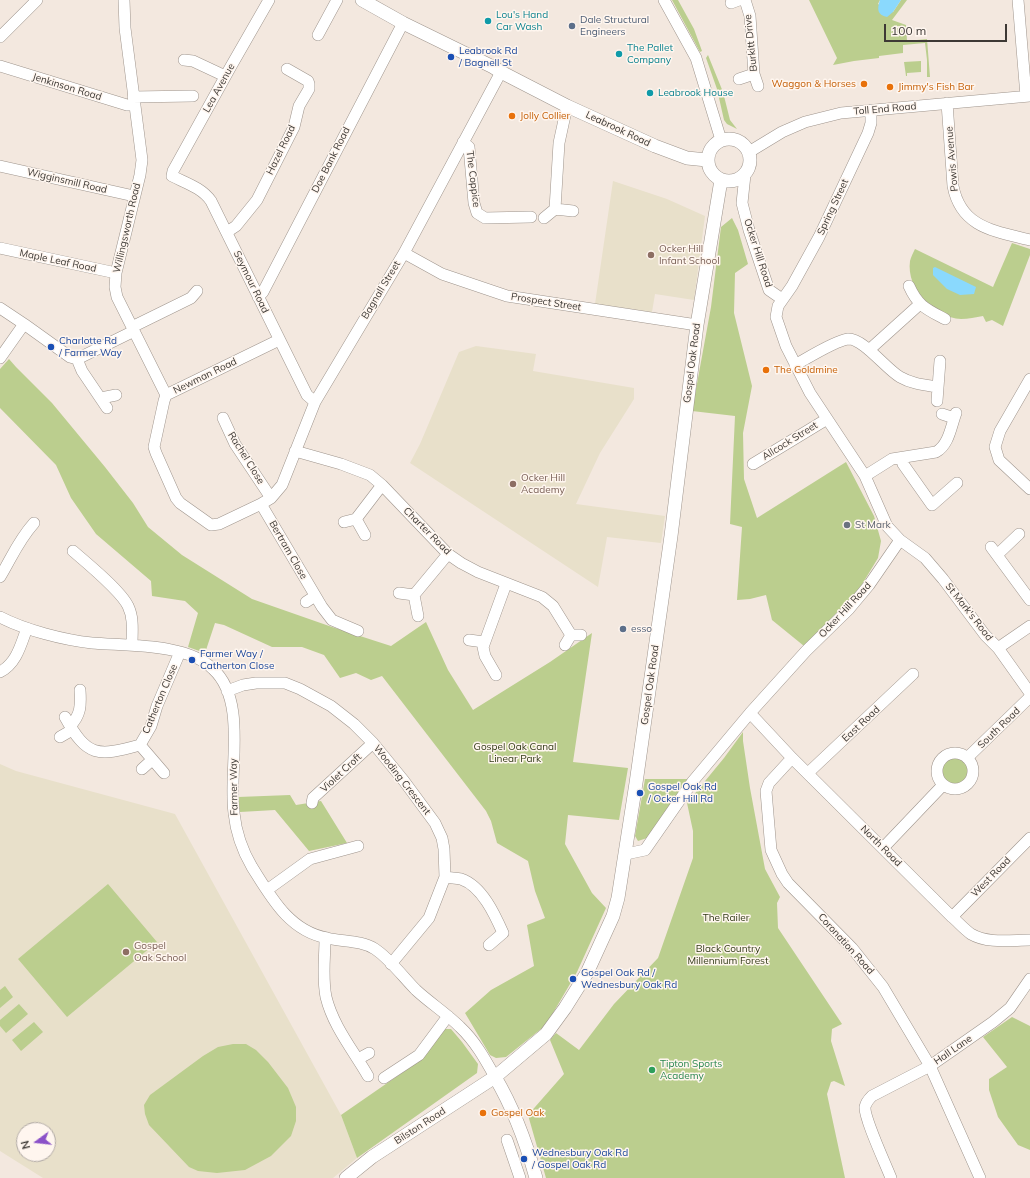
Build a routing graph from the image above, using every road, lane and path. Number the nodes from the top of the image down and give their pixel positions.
1 (37, 0) edge
2 (124, 0) edge
3 (269, 0) edge
4 (338, 0) edge
5 (362, 0) edge
6 (664, 0) edge
7 (744, 0) edge
8 (1018, 0) edge
9 (403, 22) junction
10 (318, 35) dead end
11 (0, 37) edge
12 (184, 60) dead end
13 (0, 66) edge
14 (287, 69) dead end
15 (501, 72) junction
16 (754, 74) junction
17 (225, 76) junction
18 (739, 79) dead end
19 (758, 86) dead end
20 (193, 96) dead end
21 (1028, 96) edge
22 (134, 101) junction
23 (947, 103) junction
24 (568, 106) junction
25 (872, 110) junction
26 (721, 140) junction
27 (463, 142) junction
28 (748, 152) junction
29 (707, 160) junction
30 (0, 166) edge
31 (745, 175) junction
32 (172, 176) joint
33 (721, 180) junction
34 (134, 196) junction
35 (555, 209) junction
36 (573, 211) dead end
37 (531, 217) dead end
38 (544, 218) dead end
39 (227, 232) junction
40 (1030, 240) edge
41 (0, 248) edge
42 (404, 253) junction
43 (116, 273) junction
44 (909, 286) dead end
45 (197, 291) dead end
46 (258, 297) junction
47 (782, 299) junction
48 (920, 304) junction
49 (0, 308) edge
50 (945, 319) dead end
51 (24, 324) junction
52 (697, 325) junction
53 (133, 329) junction
54 (279, 340) junction
55 (869, 350) junction
56 (1, 357) edge
57 (76, 359) junction
58 (940, 361) dead end
59 (795, 365) junction
60 (1030, 379) edge
61 (938, 387) junction
62 (166, 395) junction
63 (116, 396) dead end
64 (101, 398) junction
65 (936, 401) dead end
66 (315, 402) junction
67 (107, 408) dead end
68 (942, 414) dead end
69 (223, 417) dead end
70 (827, 419) junction
71 (295, 451) junction
72 (901, 458) junction
73 (753, 464) dead end
74 (865, 476) junction
75 (957, 483) dead end
76 (382, 485) junction
77 (1030, 489) edge
78 (271, 498) junction
79 (261, 504) junction
80 (356, 519) junction
81 (344, 522) dead end
82 (34, 523) dead end
83 (1019, 534) dead end
84 (365, 535) dead end
85 (900, 540) junction
86 (74, 551) dead end
87 (448, 554) junction
88 (0, 577) edge
89 (506, 584) junction
90 (399, 593) dead end
91 (414, 595) junction
92 (1030, 600) edge
93 (418, 616) dead end
94 (0, 617) edge
95 (1030, 626) edge
96 (27, 628) junction
97 (358, 631) dead end
98 (469, 640) dead end
99 (484, 642) junction
100 (132, 645) junction
101 (565, 645) dead end
102 (998, 648) junction
103 (180, 652) junction
104 (0, 672) edge
105 (913, 674) dead end
106 (496, 675) dead end
107 (80, 690) dead end
108 (227, 691) junction
109 (1030, 693) edge
110 (1030, 697) edge
111 (750, 713) junction
112 (69, 724) junction
113 (60, 737) dead end
114 (373, 743) junction
115 (140, 746) junction
116 (792, 758) junction
117 (968, 758) junction
118 (152, 760) junction
119 (142, 769) dead end
120 (164, 773) dead end
121 (808, 773) junction
122 (943, 785) junction
123 (312, 803) dead end
124 (1030, 838) edge
125 (358, 846) dead end
126 (883, 848) junction
127 (626, 854) junction
128 (445, 877) junction
129 (267, 890) junction
130 (952, 917) junction
131 (325, 938) junction
132 (1030, 940) edge
133 (489, 945) dead end
134 (391, 964) junction
135 (1030, 979) edge
136 (448, 1016) junction
137 (369, 1054) dead end
138 (358, 1059) junction
139 (930, 1066) junction
140 (368, 1076) dead end
141 (495, 1077) junction
142 (384, 1078) dead end
143 (507, 1140) dead end
144 (346, 1178) edge
145 (520, 1178) edge
146 (536, 1178) edge
147 (891, 1178) edge
148 (980, 1178) edge

1 - 11 street
2 - 22 street, Willingsworth Road
3 - 17 street, Lea Avenue
4 - 10 street
5 - 9 main road, Leabrook Road
6 - 26 street
7 - 16 street, Burkitt Drive
8 - 21 street
9 - 15 main road, Leabrook Road
9 - 46 street, Doe Bank Road
12 - 17 street
13 - 22 street, Jenkinson Road
14 - 39 street, Hazel Road
15 - 24 main road, Leabrook Road
15 - 27 street, Bagnall Street
16 - 18 street
16 - 19 street, Burkitt Drive
17 - 32 street, Lea Avenue
20 - 22 street
21 - 23 street, Toll End Road
22 - 34 street, Willingsworth Road
23 - 25 street, Toll End Road
23 - 40 street, Powis Avenue
24 - 29 main road, Leabrook Road
24 - 35 street
25 - 28 street, Toll End Road
25 - 47 street, Spring Street
26 - 28 main road
26 - 29 main road
27 - 37 street, The Coppice
27 - 42 street, Bagnall Street
28 - 31 main road
29 - 33 main road
30 - 34 street, Wigginsmill Road
31 - 33 main road
31 - 47 street, Ocker Hill Road
32 - 39 street, Seymour Road
33 - 52 main road, Gospel Oak Road
34 - 43 street, Willingsworth Road
35 - 36 street
35 - 38 street
39 - 46 street, Seymour Road
41 - 43 street, Maple Leaf Road
42 - 52 street, Prospect Street
42 - 66 street, Bagnall Street
43 - 53 street, Willingsworth Road
44 - 48 street
45 - 53 street
46 - 54 street, Seymour Road
47 - 59 street
48 - 50 street
48 - 55 street
49 - 51 street
51 - 56 street
51 - 57 street
52 - 127 main road, Gospel Oak Road
53 - 57 street
53 - 62 street, Willingsworth Road
54 - 62 street, Newman Road
54 - 66 street, Seymour Road
55 - 59 street
55 - 61 street
57 - 64 street
58 - 61 street
59 - 70 street
60 - 77 street
61 - 65 street
62 - 79 street, Newman Road
63 - 64 street
64 - 67 street
66 - 71 street, Bagnall Street
68 - 72 street
69 - 78 street, Rachel Close
70 - 73 street, Allcock Street
70 - 74 street
71 - 76 street, Charter Road
71 - 78 street, Bagnall Street
72 - 74 street
72 - 75 street
74 - 85 street
76 - 80 street
76 - 87 street, Charter Road
78 - 79 street, Bagnall Street
79 - 97 street, Bertram Close
80 - 81 street
80 - 84 street
82 - 88 street
83 - 92 street
85 - 102 street, St Mark's Road
85 - 111 street, Ocker Hill Road
86 - 100 street
87 - 89 street, Charter Road
87 - 91 street
89 - 99 street
89 - 101 street, Charter Road
90 - 91 street
91 - 93 street
94 - 96 street, Farmer Way
95 - 102 street
96 - 100 street, Farmer Way
96 - 104 street
98 - 99 street
99 - 106 street
100 - 103 street, Farmer Way
102 - 109 street, St Mark's Road
103 - 108 street, Farmer Way
103 - 115 street, Catherton Close
105 - 121 street, East Road
107 - 112 street
108 - 114 street, Wooding Crescent
108 - 129 street, Farmer Way
110 - 117 street, South Road
111 - 116 street, North Road
111 - 127 street, Ocker Hill Road
112 - 113 street
112 - 115 street, Catherton Close
114 - 123 street, Violet Croft
114 - 128 street, Wooding Crescent
115 - 118 street, Catherton Close
116 - 121 street, North Road
116 - 139 street, Coronation Road
117 - 122 street
117 - 122 street
118 - 119 street
118 - 120 street, Catherton Close
121 - 126 street, North Road
122 - 126 street
124 - 130 street, West Road
125 - 129 street
126 - 130 street, North Road
127 - 141 main road, Gospel Oak Road
128 - 133 street
128 - 134 street, Wooding Crescent
129 - 131 street, Farmer Way
130 - 132 street, North Road
131 - 134 street, Farmer Way
131 - 138 street
134 - 136 street, Farmer Way
135 - 139 street, Hall Lane
136 - 141 street, Farmer Way
136 - 142 street
137 - 138 street
138 - 140 street
139 - 147 street, Hall Lane
139 - 148 street, Coronation Road
141 - 144 main road, Bilston Road
141 - 146 main road
143 - 145 street

